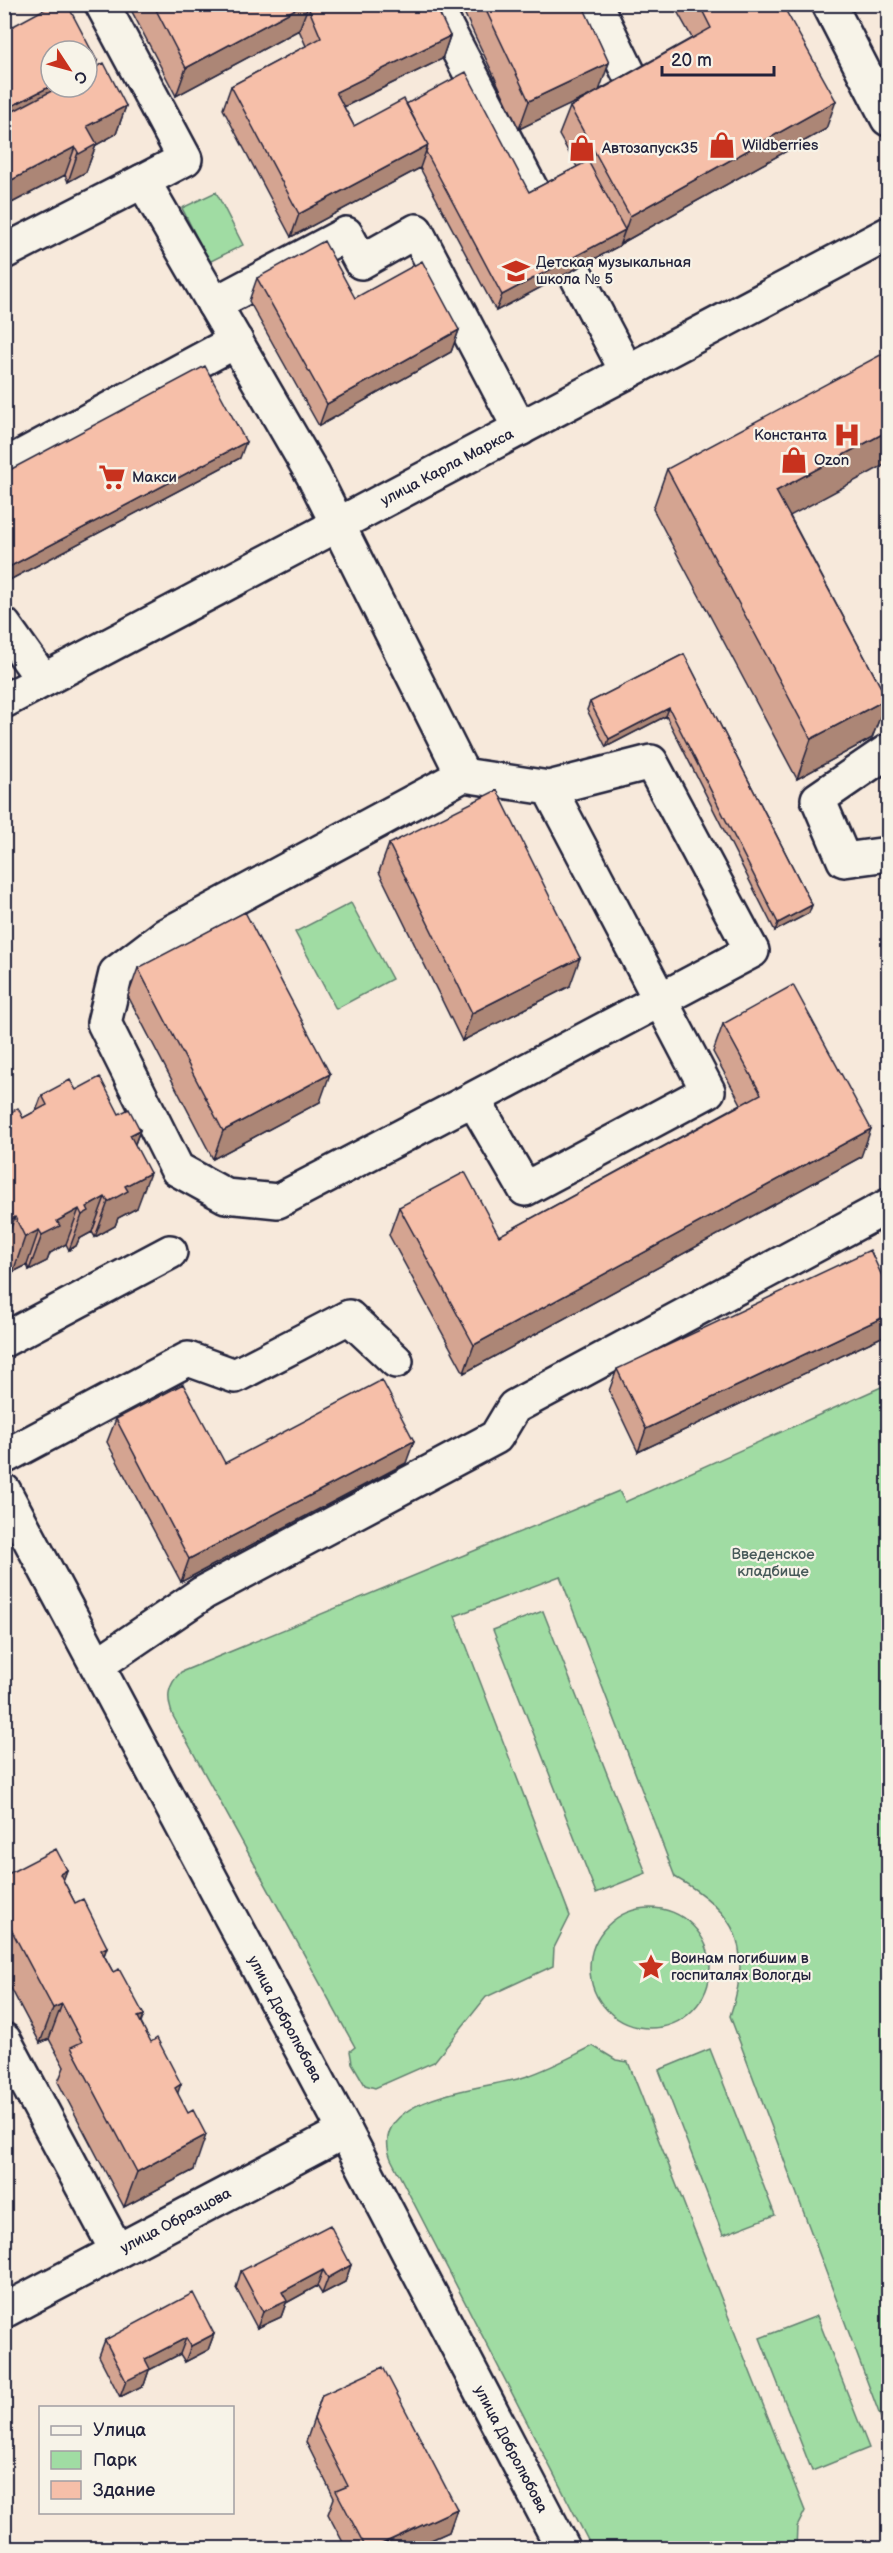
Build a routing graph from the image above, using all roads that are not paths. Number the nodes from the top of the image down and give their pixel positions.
1 (102, 4) edge
2 (434, 4) edge
3 (595, 4) edge
4 (829, 4) edge
5 (629, 74) edge
6 (888, 119) edge
7 (143, 180) junction
8 (888, 234) edge
9 (4, 252) edge
10 (214, 304) junction
11 (236, 341) junction
12 (627, 372) junction
13 (520, 429) junction
14 (4, 466) edge
15 (337, 523) junction
16 (4, 624) edge
17 (43, 680) junction
18 (4, 701) edge
19 (888, 751) edge
20 (463, 775) junction
21 (549, 788) junction
22 (888, 854) edge
23 (660, 999) junction
24 (473, 1099) junction
25 (888, 1206) edge
26 (170, 1252) dead end
27 (4, 1340) edge
28 (396, 1360) dead end
29 (4, 1457) edge
30 (8, 1507) edge
31 (98, 1665) junction
32 (4, 2040) edge
33 (345, 2131) junction
34 (117, 2252) junction
35 (4, 2311) edge
36 (563, 2548) edge

1 - 7 street
2 - 12 street
3 - 5 street
4 - 6 street
7 - 9 street
7 - 10 street
8 - 12 street, улица Карла Маркса
10 - 11 street
10 - 13 street
11 - 14 street
11 - 15 street
12 - 13 street, улица Карла Маркса
13 - 15 street, улица Карла Маркса
15 - 17 street, улица Карла Маркса
15 - 20 street
16 - 17 street
17 - 18 street, улица Карла Маркса
19 - 22 street
20 - 21 street
20 - 24 street
21 - 23 street
21 - 23 street
23 - 24 street
23 - 24 street
25 - 31 street
26 - 27 street
28 - 29 street
30 - 31 street, улица Добролюбова
31 - 33 street, улица Добролюбова
32 - 34 street
33 - 34 street, улица Образцова
33 - 36 street, улица Добролюбова
34 - 35 street, улица Образцова

